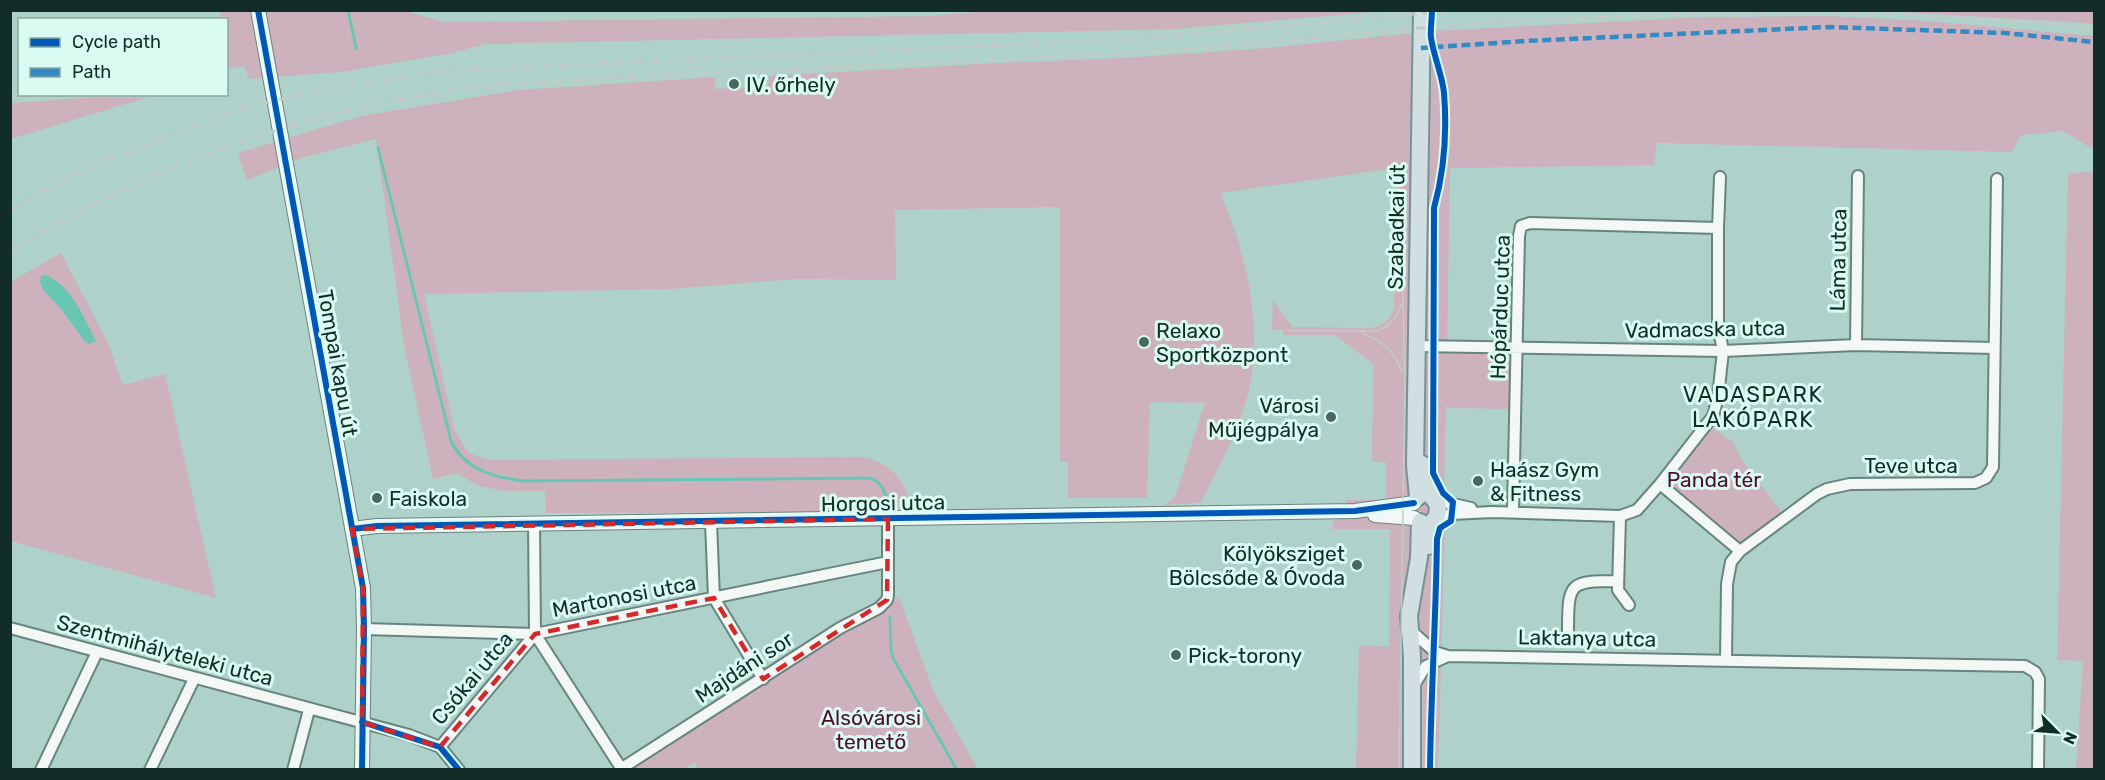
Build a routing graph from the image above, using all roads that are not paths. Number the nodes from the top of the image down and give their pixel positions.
1 (258, 10) edge
2 (1422, 10) edge
3 (1858, 176) dead end
4 (1720, 177) dead end
5 (1997, 179) dead end
6 (1718, 228) junction
7 (1856, 345) junction
8 (1417, 346) junction
9 (1517, 348) junction
10 (1994, 348) junction
11 (1723, 351) junction
12 (1660, 484) junction
13 (1425, 510) junction
14 (1492, 512) junction
15 (1513, 512) junction
16 (1620, 516) junction
17 (888, 519) junction
18 (711, 522) junction
19 (534, 523) junction
20 (352, 529) junction
21 (1740, 551) junction
22 (888, 562) junction
23 (1618, 581) junction
24 (714, 598) junction
25 (1629, 605) dead end
26 (364, 629) junction
27 (12, 631) edge
28 (1568, 632) dead end
29 (535, 634) junction
30 (1416, 635) junction
31 (97, 652) junction
32 (1448, 656) junction
33 (1412, 657) junction
34 (1726, 660) junction
35 (194, 679) junction
36 (764, 679) junction
37 (1412, 687) junction
38 (309, 710) junction
39 (362, 722) junction
40 (440, 747) junction
41 (620, 769) edge
42 (41, 770) edge
43 (150, 770) edge
44 (293, 770) edge
45 (362, 770) edge
46 (459, 770) edge
47 (1412, 770) edge
48 (2038, 770) edge

1 - 20 street, Tompai kapu út
2 - 8 main road, Szabadkai út
3 - 7 street, Láma utca
4 - 6 street
5 - 10 street, Teve utca
6 - 9 street, Hópárduc utca
6 - 11 street
7 - 10 street, Vadmacska utca
7 - 11 street, Vadmacska utca
8 - 9 street, Vadmacska utca
8 - 13 main road, Szabadkai út
9 - 11 street, Vadmacska utca
9 - 15 street, Hópárduc utca
10 - 21 street, Teve utca
11 - 12 street
12 - 16 street
12 - 21 street
13 - 14 street
13 - 14 street
13 - 17 street, Horgosi utca
13 - 30 main road, Szabadkai út
13 - 33 main road, Szabadkai út
14 - 15 street
15 - 16 street
16 - 23 street
17 - 18 street, Horgosi utca
17 - 22 street
18 - 19 street, Horgosi utca
18 - 24 street
19 - 20 street, Horgosi utca
19 - 29 street
20 - 26 street, Tompai kapu út
21 - 34 street, Teve utca
22 - 24 street, Martonosi utca
22 - 36 street, Majdáni sor
23 - 25 street
23 - 28 street
24 - 29 street, Martonosi utca
24 - 36 street
26 - 29 street, Martonosi utca
26 - 39 street, Tompai kapu út
27 - 31 street, Szentmihályteleki utca
29 - 40 street, Csókai utca
29 - 41 street
30 - 32 street, Laktanya utca
30 - 33 main road, Szabadkai út
31 - 35 street, Szentmihályteleki utca
31 - 42 street
32 - 34 street, Laktanya utca
32 - 37 street
33 - 37 main road, Szabadkai út
34 - 48 street, Laktanya utca
35 - 38 street, Szentmihályteleki utca
35 - 43 street
36 - 41 street, Majdáni sor
37 - 47 main road, Szabadkai út
38 - 39 street, Szentmihályteleki utca
38 - 44 street
39 - 40 street, Szentmihályteleki utca
39 - 45 street, Tompai kapu út
40 - 46 street

